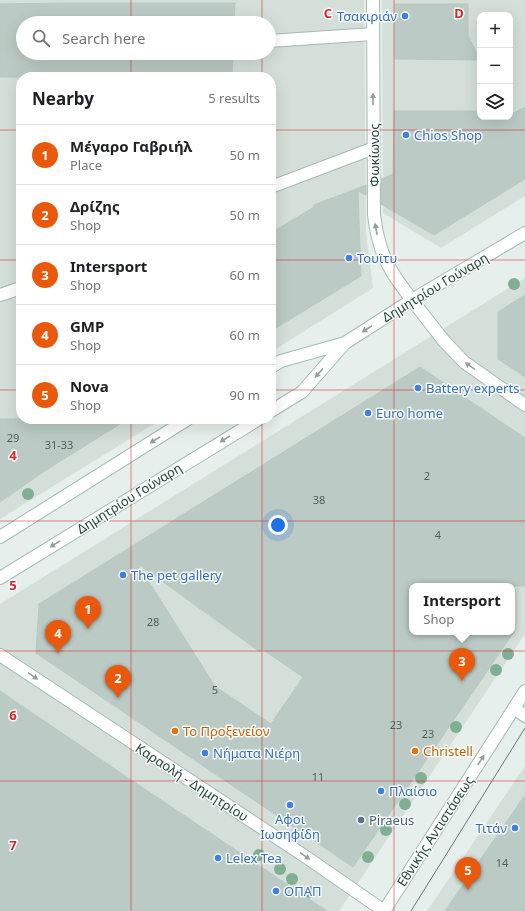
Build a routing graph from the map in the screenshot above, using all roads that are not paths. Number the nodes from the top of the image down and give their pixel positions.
1 (373, 0) edge
2 (373, 34) junction
3 (276, 41) edge
4 (374, 148) junction
5 (276, 184) edge
6 (525, 233) edge
7 (16, 290) edge
8 (0, 295) edge
9 (412, 300) junction
10 (345, 343) junction
11 (276, 364) edge
12 (525, 405) edge
13 (276, 408) edge
14 (180, 424) edge
15 (250, 424) edge
16 (0, 537) edge
17 (0, 578) edge
18 (0, 655) edge
19 (525, 691) edge
20 (514, 708) junction
21 (525, 716) edge
22 (384, 911) edge

1 - 2 main road, Φωκίωνος
2 - 3 main road
4 -> 2 main road, Φωκίωνος
4 - 5 main road
9 -> 4 main road, Φωκίωνος
6 - 9 main road, Δημητρίου Γούναρη
7 - 8 main road
9 -> 10 main road, Δημητρίου Γούναρη
12 -> 9 main road, Φωκίωνος
10 - 11 main road, Δημητρίου Γούναρη
10 -> 13 main road, Δημητρίου Γούναρη
14 -> 16 main road
15 -> 17 main road, Δημητρίου Γούναρη
18 -> 22 main road, Καραολή - Δημητρίου
19 - 20 main road, Εθνικής Αντιστάσεως
20 - 21 main road
22 -> 20 main road, Εθνικής Αντιστάσεως

